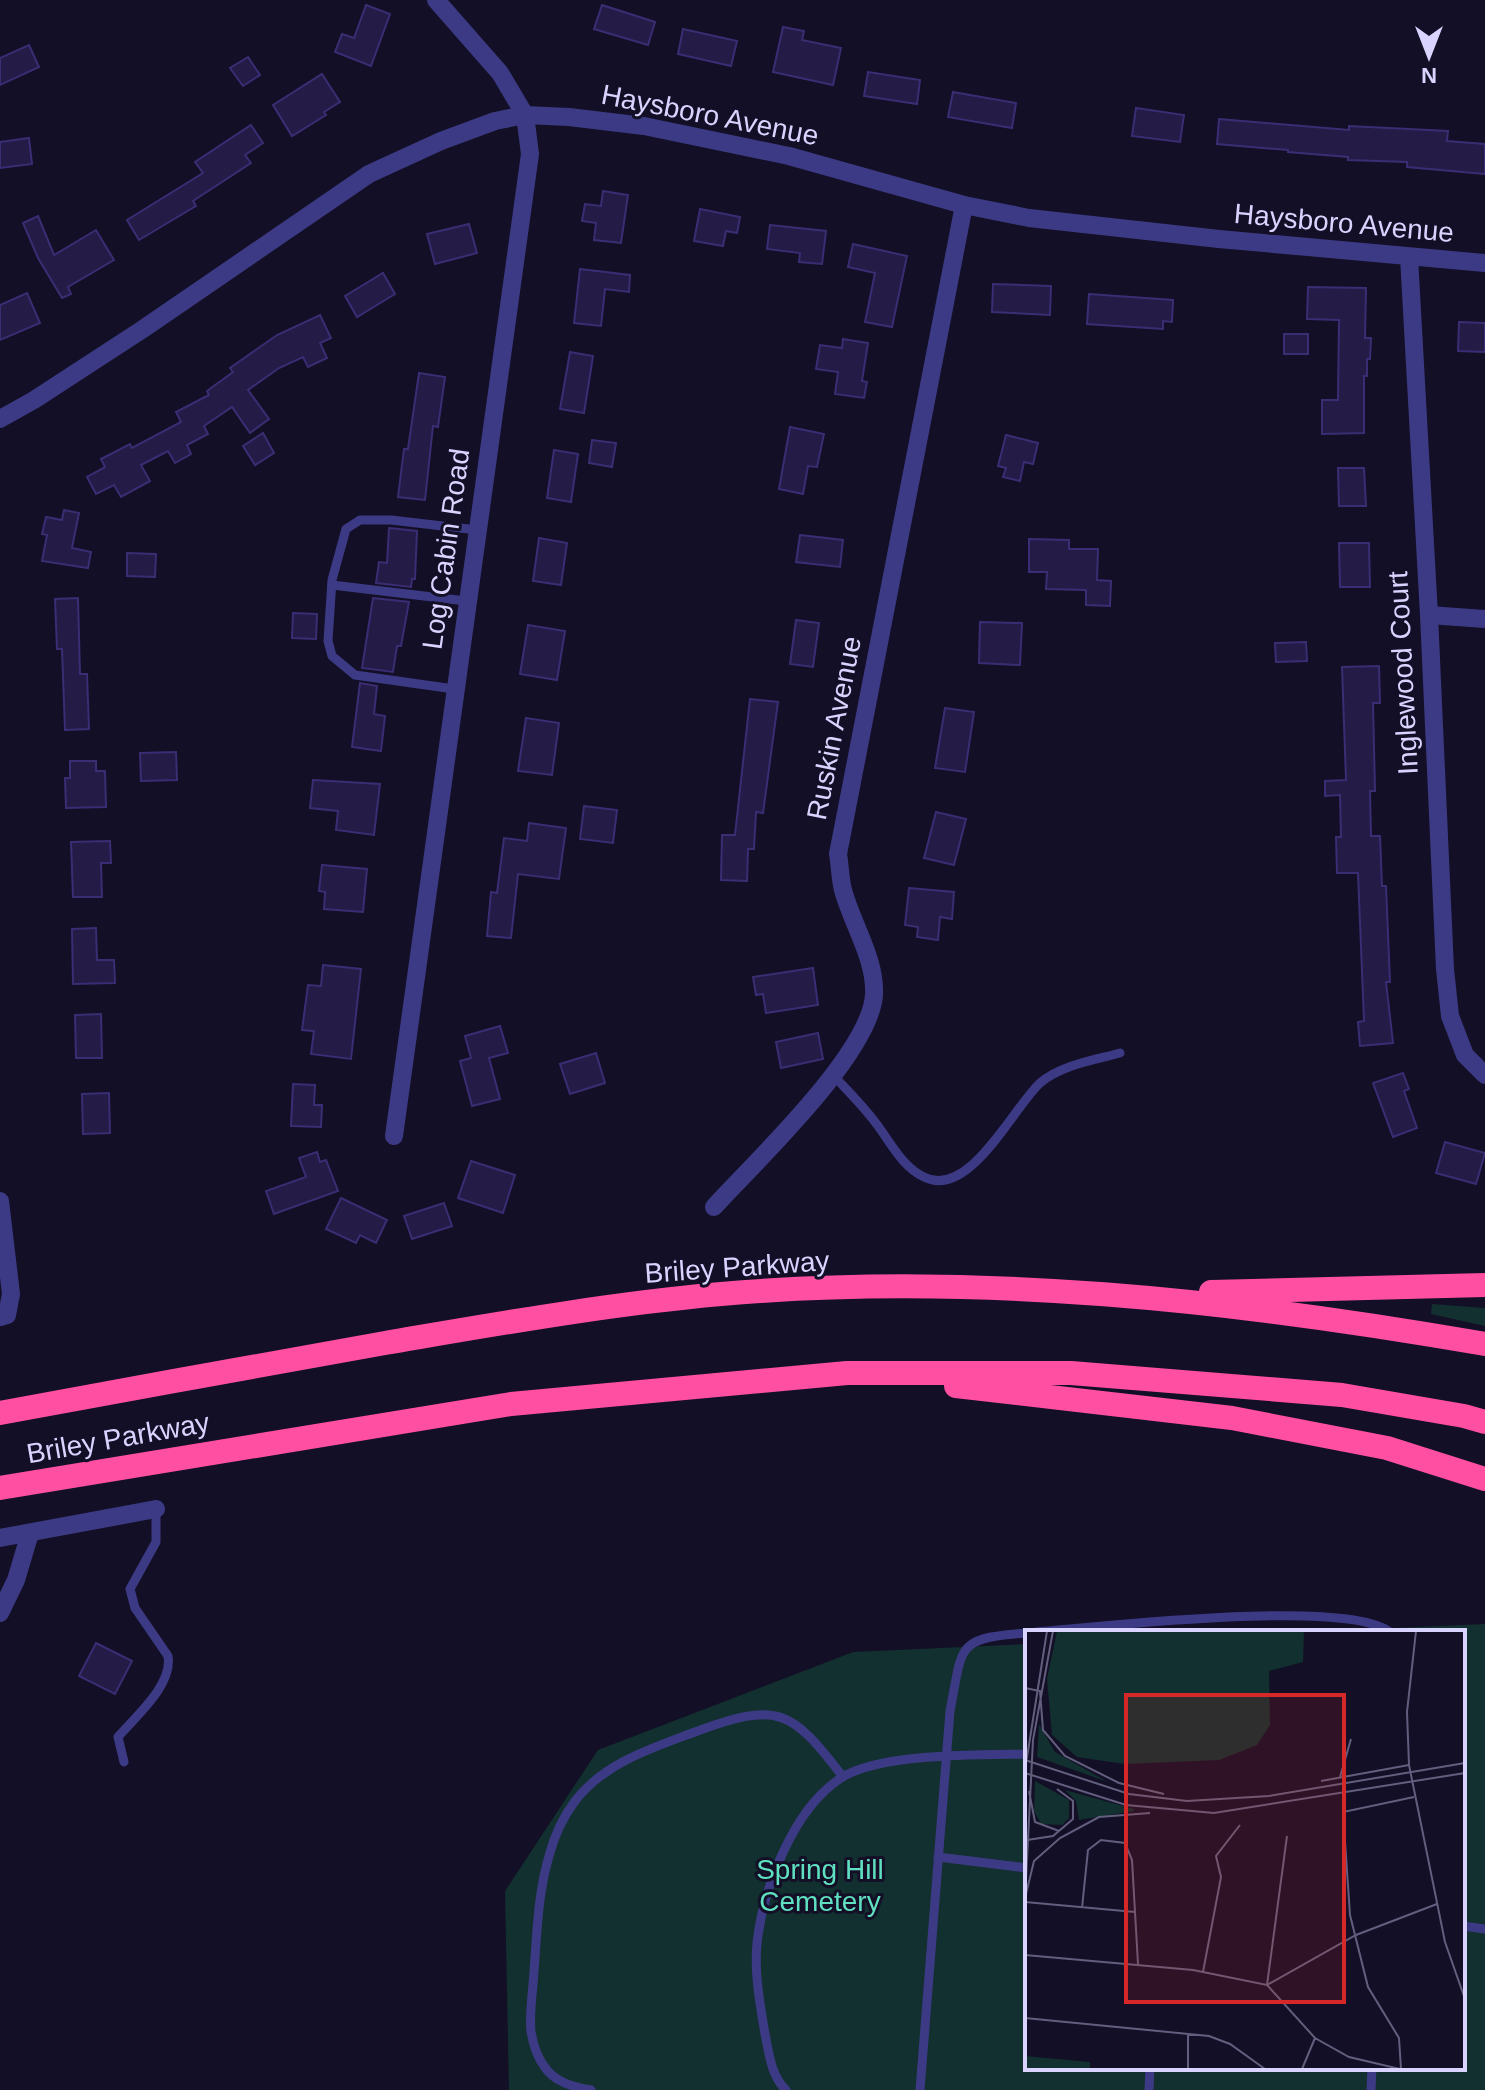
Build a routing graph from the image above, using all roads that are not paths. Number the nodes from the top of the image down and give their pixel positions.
1 (436, 0) edge
2 (525, 115) junction
3 (964, 205) junction
4 (1409, 257) junction
5 (1485, 263) edge
6 (0, 419) edge
7 (477, 530) junction
8 (332, 585) junction
9 (466, 601) junction
10 (1429, 615) junction
11 (1485, 619) edge
12 (454, 689) junction
13 (1120, 1053) dead end
14 (1485, 1075) edge
15 (834, 1076) junction
16 (394, 1136) dead end
17 (0, 1201) edge
18 (714, 1207) dead end
19 (1485, 1285) edge
20 (1125, 1294) junction
21 (4, 1316) edge
22 (1485, 1344) edge
23 (847, 1373) junction
24 (0, 1413) edge
25 (1485, 1422) edge
26 (1485, 1479) edge
27 (0, 1488) edge
28 (156, 1509) joint
29 (30, 1533) junction
30 (0, 1538) edge
31 (0, 1613) edge
32 (1061, 1630) edge
33 (1386, 1630) edge
34 (1025, 1633) edge
35 (1025, 1754) edge
36 (946, 1758) junction
37 (124, 1762) dead end
38 (843, 1777) junction
39 (938, 1857) junction
40 (1025, 1868) edge
41 (1465, 1926) edge
42 (1485, 1929) edge
43 (1150, 2070) edge
44 (1372, 2070) edge
45 (591, 2090) edge
46 (786, 2090) edge
47 (920, 2090) edge
48 (1149, 2090) edge
49 (1371, 2090) edge

1 - 2 street, Log Cabin Road
2 - 3 street, Haysboro Avenue
2 - 6 street, Haysboro Avenue
2 - 7 street, Log Cabin Road
3 - 4 street, Haysboro Avenue
3 - 15 street, Ruskin Avenue
4 - 5 street, Haysboro Avenue
4 - 10 street, Inglewood Court
7 - 8 lane
7 - 9 street, Log Cabin Road
8 - 9 lane
8 - 12 lane
9 - 12 street, Log Cabin Road
10 - 11 street
10 - 14 street, Inglewood Court
12 - 16 street, Log Cabin Road
13 - 15 lane
15 - 18 street, Ruskin Avenue
17 - 21 street
19 - 20 highway
20 - 22 highway, Briley Parkway
20 - 24 highway, Briley Parkway
23 - 25 highway, Briley Parkway
23 - 26 highway
23 - 27 highway, Briley Parkway
28 - 29 street
28 - 37 lane
29 - 30 street
29 - 31 street
32 - 33 lane
34 - 36 lane
35 - 36 lane
36 - 38 lane
36 - 39 lane
38 - 45 lane
38 - 46 lane
39 - 40 lane
39 - 47 lane
41 - 42 lane
43 - 48 lane
44 - 49 lane

